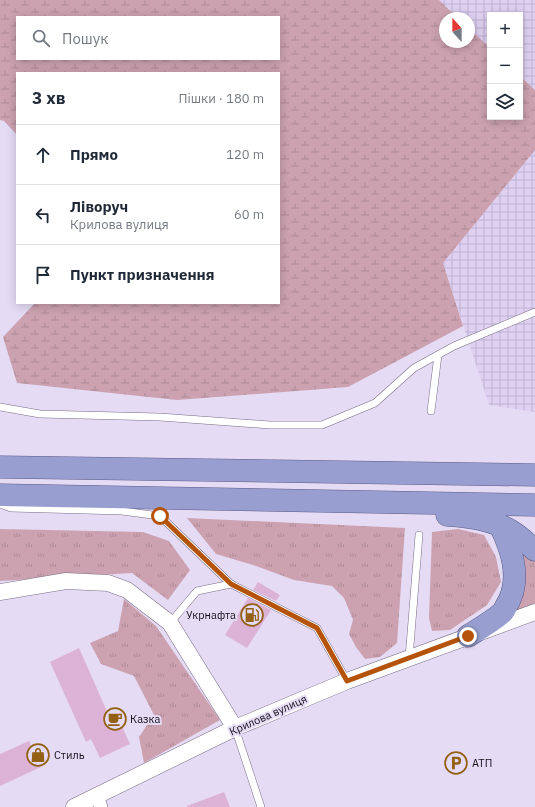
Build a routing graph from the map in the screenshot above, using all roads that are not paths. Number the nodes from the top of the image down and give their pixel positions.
1 (535, 312) edge
2 (438, 355) junction
3 (0, 407) edge
4 (431, 411) dead end
5 (0, 467) edge
6 (535, 475) edge
7 (0, 495) edge
8 (309, 501) junction
9 (0, 504) edge
10 (535, 505) edge
11 (500, 525) junction
12 (419, 535) dead end
13 (535, 550) edge
14 (231, 584) junction
15 (0, 592) edge
16 (535, 612) edge
17 (170, 623) junction
18 (468, 636) junction
19 (409, 658) junction
20 (347, 681) junction
21 (236, 728) junction
22 (99, 801) edge
23 (74, 807) edge
24 (261, 807) edge

1 - 2 lane
2 - 3 lane
2 - 4 lane
5 - 6 highway
7 - 8 highway
8 - 10 highway
8 - 11 highway
9 - 14 lane
11 - 13 highway
11 - 18 highway
12 - 19 lane
14 - 17 lane
14 - 20 lane
15 - 17 street
16 - 18 street, Крилова вулиця
17 - 21 street
18 - 19 street, Крилова вулиця
19 - 20 street, Крилова вулиця
20 - 21 street, Крилова вулиця
21 - 22 street, Крилова вулиця
21 - 24 lane
22 - 23 street, Крилова вулиця

